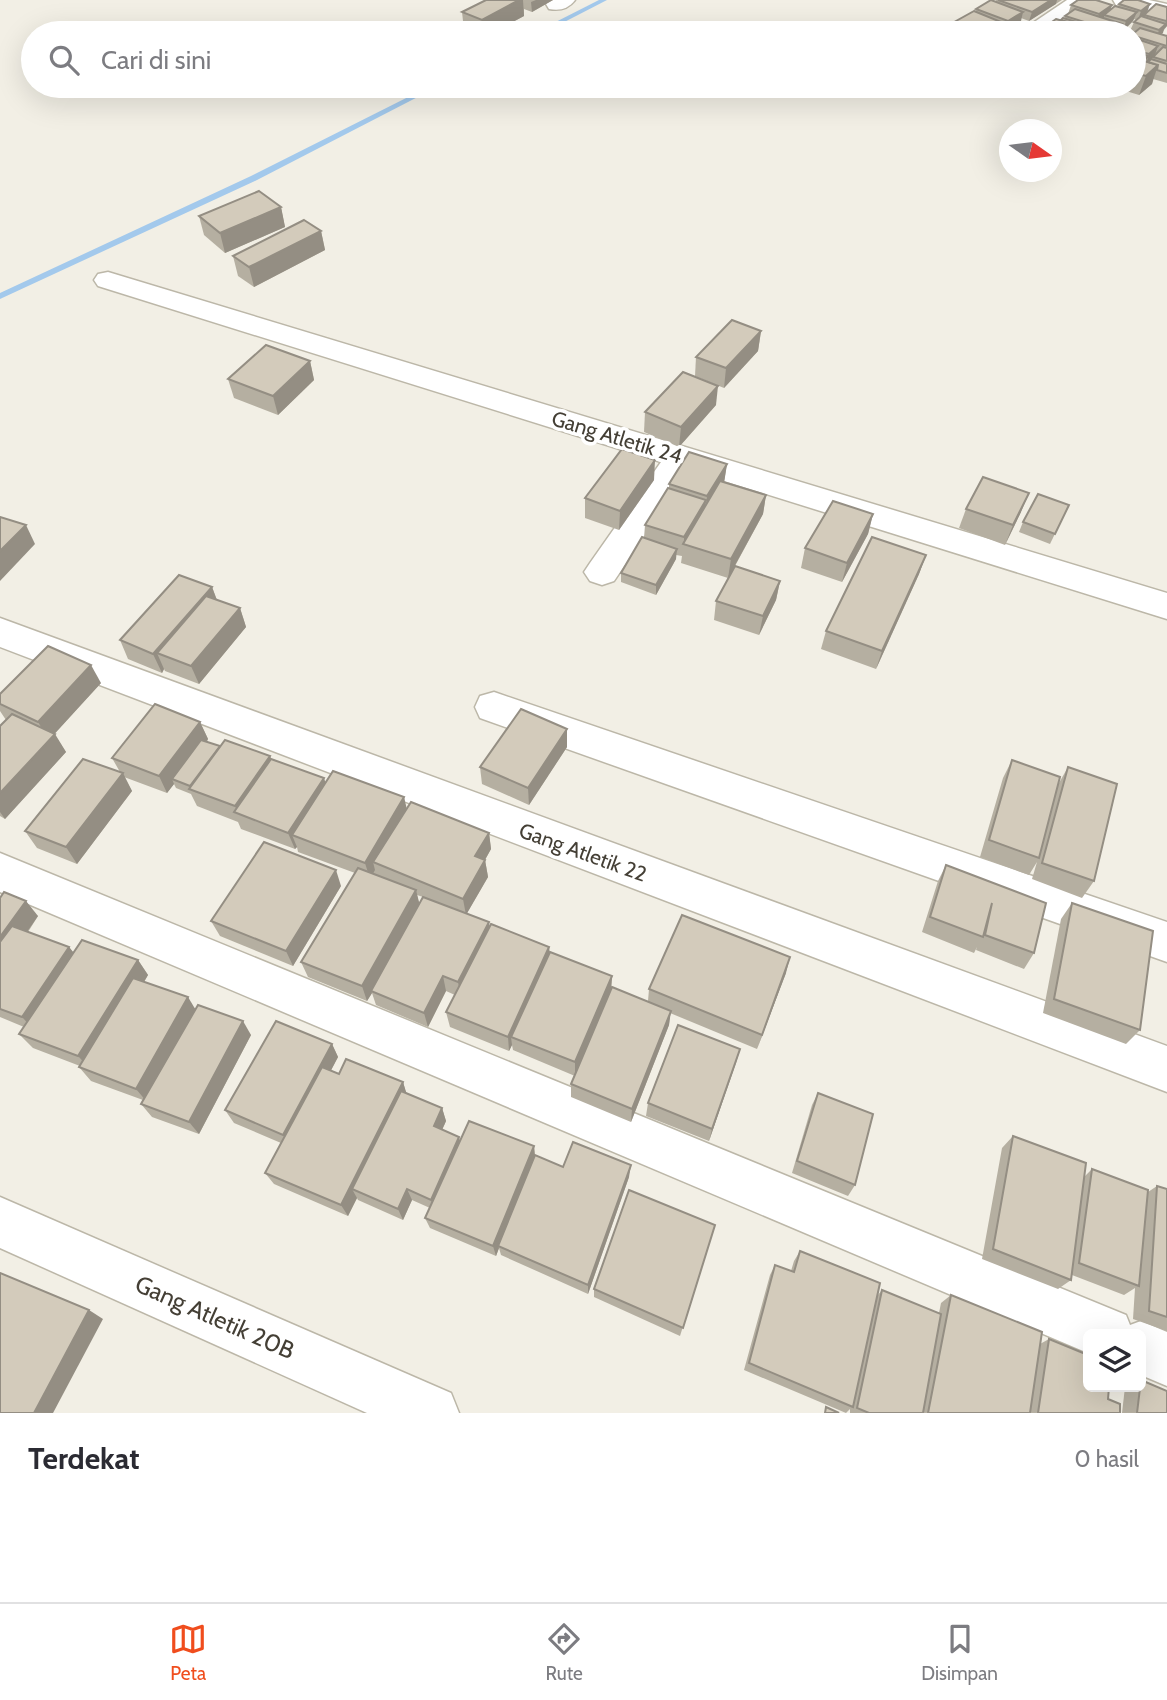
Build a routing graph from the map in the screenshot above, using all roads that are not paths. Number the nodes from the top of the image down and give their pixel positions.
1 (1082, 0) edge
2 (1124, 0) edge
3 (1167, 11) edge
4 (1048, 21) edge
5 (108, 281) dead end
6 (682, 456) junction
7 (602, 572) dead end
8 (1167, 606) edge
9 (0, 632) edge
10 (494, 708) dead end
11 (0, 872) edge
12 (1167, 942) edge
13 (1167, 1069) edge
14 (0, 1222) edge
15 (1095, 1329) edge
16 (1146, 1350) edge
17 (1167, 1359) edge
18 (431, 1413) edge

1 - 4 street
2 - 3 street
5 - 6 street, Gang Atletik 24
6 - 7 street
6 - 8 street, Gang Atletik 24
9 - 13 street, Gang Atletik 22
10 - 12 street
11 - 15 street
14 - 18 street, Gang Atletik 20B
16 - 17 street

